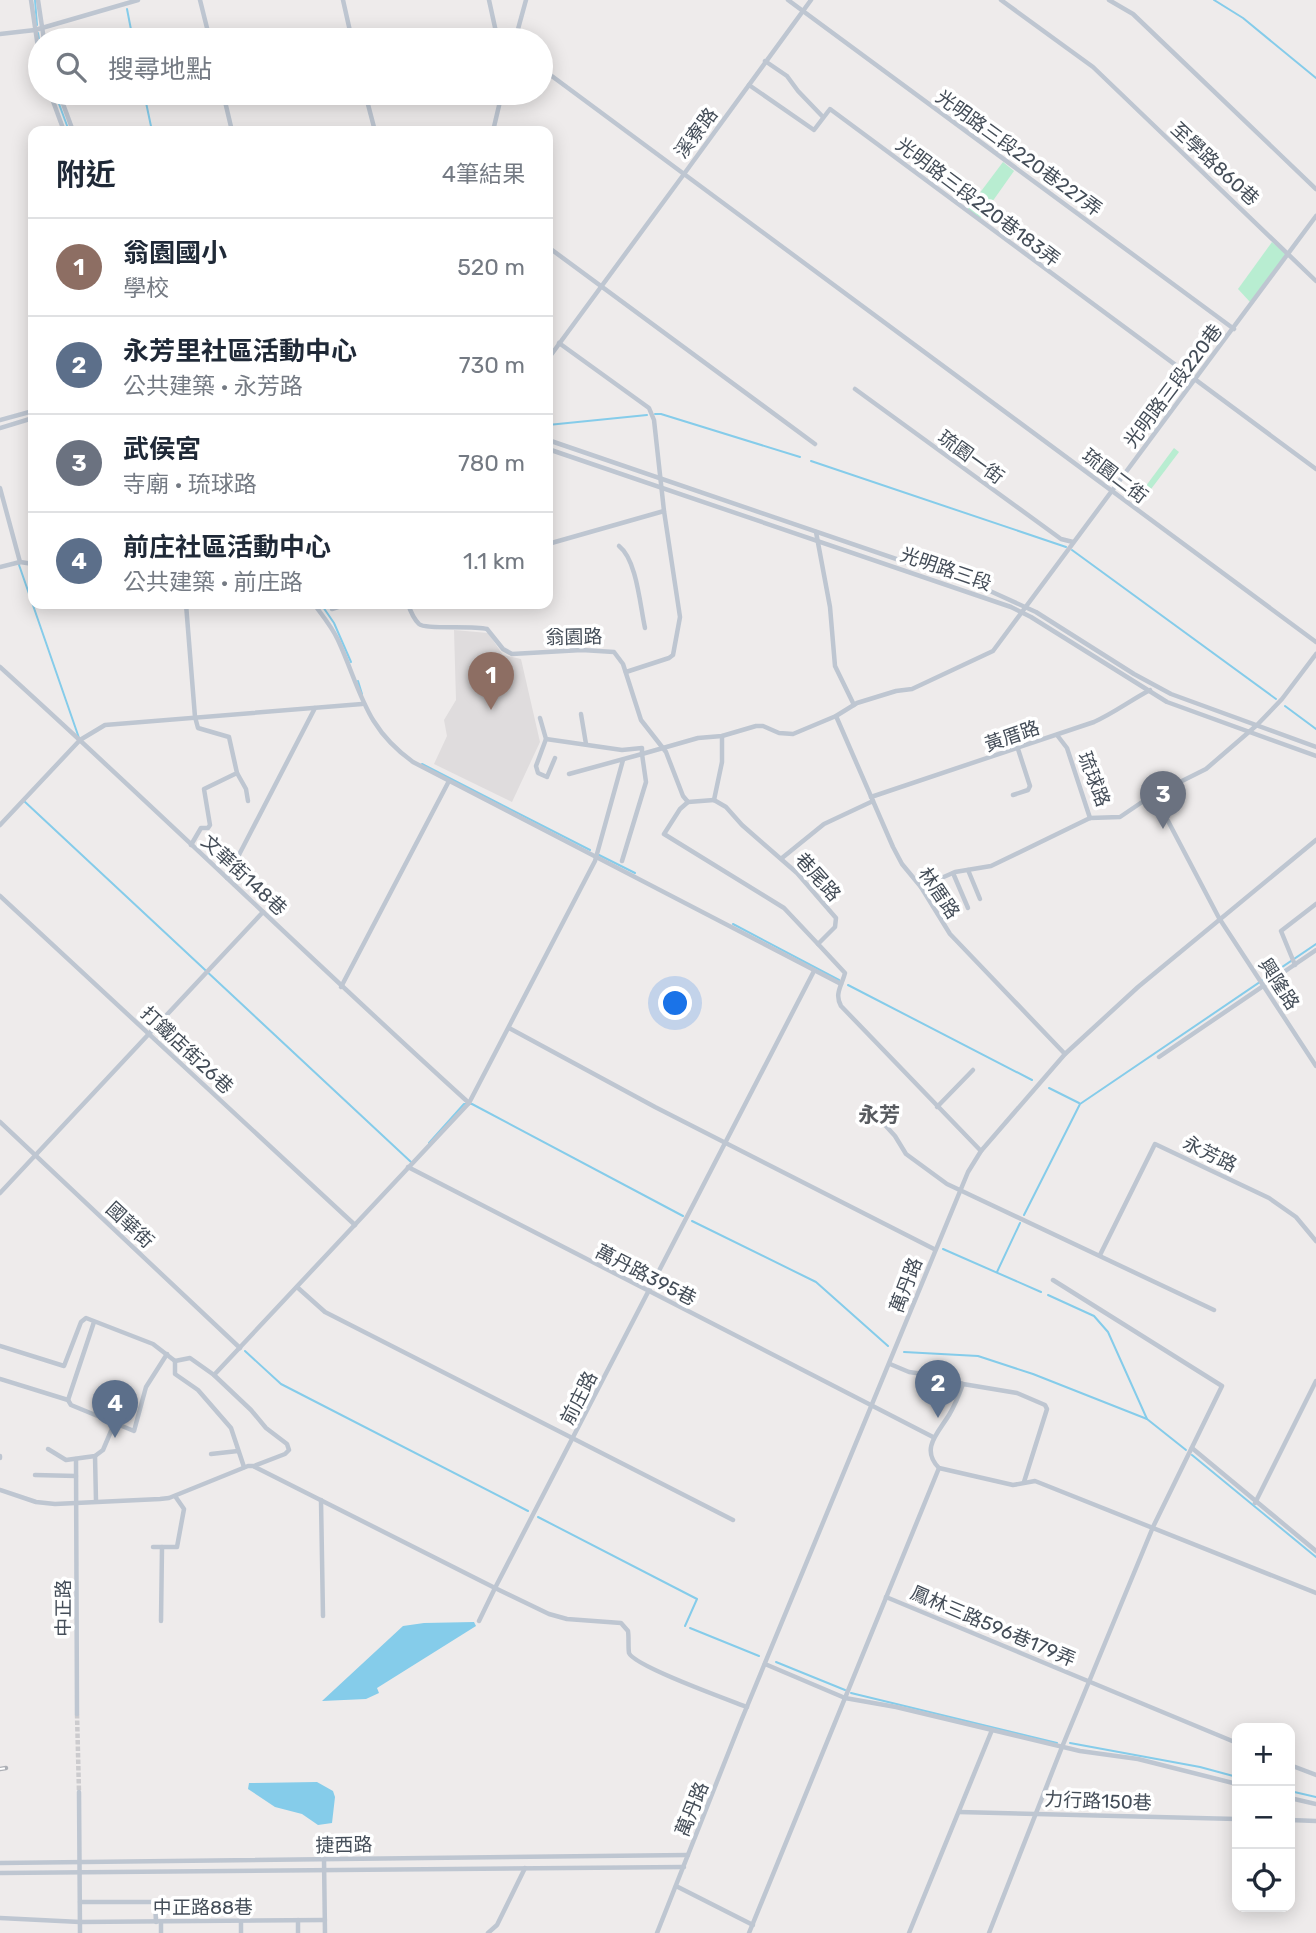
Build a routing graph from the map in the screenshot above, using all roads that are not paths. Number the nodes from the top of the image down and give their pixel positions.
1 (31, 0) edge
2 (38, 0) edge
3 (138, 0) edge
4 (200, 0) edge
5 (343, 0) edge
6 (489, 0) edge
7 (526, 0) edge
8 (788, 0) edge
9 (811, 0) edge
10 (1001, 0) edge
11 (1109, 0) edge
12 (803, 11) junction
13 (42, 27) joint
14 (35, 28) edge
15 (207, 28) edge
16 (349, 28) edge
17 (495, 28) edge
18 (518, 28) edge
19 (28, 31) edge
20 (0, 34) edge
21 (765, 61) junction
22 (553, 77) edge
23 (749, 85) junction
24 (54, 105) edge
25 (63, 105) edge
26 (226, 105) edge
27 (368, 105) edge
28 (499, 105) edge
29 (823, 117) junction
30 (62, 126) edge
31 (71, 126) edge
32 (231, 126) edge
33 (374, 126) edge
34 (494, 126) edge
35 (684, 174) junction
36 (1316, 189) edge
37 (1316, 216) edge
38 (553, 251) edge
39 (1289, 254) junction
40 (1316, 281) edge
41 (601, 287) junction
42 (1234, 329) junction
43 (559, 343) junction
44 (553, 352) edge
45 (1195, 380) junction
46 (855, 389) dead end
47 (28, 412) edge
48 (0, 420) edge
49 (28, 420) edge
50 (0, 428) edge
51 (553, 442) edge
52 (815, 444) dead end
53 (553, 451) edge
54 (1316, 469) edge
55 (660, 478) junction
56 (0, 488) edge
57 (662, 489) junction
58 (1112, 491) junction
59 (1, 503) edge
60 (664, 512) junction
61 (816, 532) junction
62 (818, 541) junction
63 (1073, 542) junction
64 (553, 543) edge
65 (619, 546) dead end
66 (19, 563) junction
67 (28, 564) edge
68 (0, 567) edge
69 (1027, 607) junction
70 (186, 609) edge
71 (317, 609) edge
72 (410, 609) edge
73 (1022, 612) junction
74 (645, 628) dead end
75 (1316, 642) edge
76 (1316, 654) edge
77 (0, 667) edge
78 (626, 672) junction
79 (1153, 684) junction
80 (1150, 690) junction
81 (362, 704) junction
82 (854, 705) junction
83 (315, 708) junction
84 (581, 714) dead end
85 (836, 716) junction
86 (195, 717) junction
87 (541, 718) dead end
88 (1256, 725) junction
89 (1249, 732) junction
90 (1057, 735) junction
91 (722, 736) junction
92 (79, 738) junction
93 (546, 739) junction
94 (586, 744) junction
95 (662, 747) junction
96 (1316, 747) edge
97 (1018, 749) junction
98 (642, 754) junction
99 (1316, 755) edge
100 (555, 758) dead end
101 (622, 760) junction
102 (236, 773) junction
103 (569, 774) dead end
104 (449, 781) junction
105 (1013, 795) dead end
106 (1148, 798) junction
107 (872, 799) junction
108 (714, 800) junction
109 (248, 801) dead end
110 (688, 802) junction
111 (1090, 818) junction
112 (0, 825) edge
113 (1316, 840) edge
114 (191, 845) junction
115 (595, 857) junction
116 (782, 858) junction
117 (622, 861) dead end
118 (968, 870) junction
119 (953, 873) junction
120 (226, 878) junction
121 (920, 887) junction
122 (0, 896) edge
123 (980, 899) dead end
124 (1316, 904) edge
125 (968, 908) dead end
126 (264, 912) junction
127 (1219, 918) junction
128 (818, 944) junction
129 (1316, 950) edge
130 (1294, 962) junction
131 (814, 971) junction
132 (1262, 983) junction
133 (841, 984) junction
134 (341, 987) junction
135 (509, 1028) junction
136 (149, 1034) junction
137 (1065, 1054) junction
138 (1159, 1057) dead end
139 (1316, 1066) edge
140 (974, 1070) dead end
141 (865, 1103) dead end
142 (468, 1104) junction
143 (937, 1107) junction
144 (0, 1122) edge
145 (726, 1143) junction
146 (981, 1151) junction
147 (36, 1155) junction
148 (408, 1167) junction
149 (960, 1191) junction
150 (0, 1193) edge
151 (355, 1225) junction
152 (1316, 1241) edge
153 (934, 1249) junction
154 (1100, 1255) junction
155 (1053, 1280) dead end
156 (297, 1287) junction
157 (649, 1292) junction
158 (1214, 1310) dead end
159 (94, 1321) junction
160 (0, 1346) edge
161 (240, 1348) junction
162 (167, 1354) junction
163 (175, 1361) junction
164 (890, 1364) junction
165 (214, 1375) junction
166 (0, 1379) edge
167 (1316, 1381) edge
168 (963, 1384) junction
169 (68, 1400) junction
170 (871, 1407) junction
171 (114, 1424) junction
172 (933, 1437) junction
173 (573, 1440) junction
174 (1192, 1448) junction
175 (48, 1449) dead end
176 (238, 1451) junction
177 (211, 1454) dead end
178 (95, 1456) junction
179 (76, 1459) junction
180 (253, 1466) junction
181 (244, 1467) junction
182 (939, 1468) junction
183 (35, 1475) dead end
184 (76, 1476) junction
185 (1024, 1483) junction
186 (0, 1490) edge
187 (175, 1496) junction
188 (321, 1500) junction
189 (96, 1501) junction
190 (77, 1502) junction
191 (1255, 1503) junction
192 (733, 1520) dead end
193 (1153, 1527) junction
194 (153, 1547) dead end
195 (162, 1547) junction
196 (1316, 1551) edge
197 (495, 1588) junction
198 (1316, 1593) edge
199 (887, 1597) junction
200 (323, 1616) dead end
201 (161, 1621) dead end
202 (479, 1621) dead end
203 (765, 1664) junction
204 (1089, 1682) junction
205 (845, 1698) junction
206 (747, 1707) junction
207 (77, 1714) tunnel mouth
208 (992, 1730) junction
209 (1232, 1741) edge
210 (1062, 1747) junction
211 (1295, 1767) edge
212 (1316, 1776) edge
213 (1232, 1783) edge
214 (79, 1792) tunnel mouth
215 (1295, 1799) edge
216 (1316, 1804) edge
217 (959, 1812) junction
218 (1036, 1813) junction
219 (1232, 1819) edge
220 (1295, 1820) edge
221 (1316, 1821) edge
222 (688, 1855) junction
223 (324, 1859) junction
224 (79, 1861) junction
225 (0, 1863) edge
226 (684, 1867) junction
227 (525, 1868) junction
228 (326, 1870) junction
229 (0, 1873) edge
230 (79, 1873) junction
231 (676, 1886) junction
232 (80, 1902) junction
233 (0, 1918) edge
234 (298, 1920) junction
235 (325, 1920) junction
236 (80, 1922) junction
237 (159, 1922) junction
238 (241, 1922) junction
239 (752, 1925) junction
240 (80, 1933) edge
241 (161, 1933) edge
242 (241, 1933) edge
243 (298, 1933) edge
244 (325, 1933) edge
245 (488, 1933) edge
246 (657, 1933) edge
247 (749, 1933) edge
248 (909, 1933) edge
249 (989, 1933) edge

1 - 14 street
2 - 13 street
3 - 13 street
4 - 15 street
5 - 16 street
6 - 17 street
7 - 18 street
8 - 12 street, 光明路三段220巷227弄
9 - 12 street, 溪寮路
10 - 39 street, 至學路860巷
11 - 36 street
12 - 21 street, 溪寮路
12 - 42 street, 光明路三段220巷227弄
19 - 20 street
21 - 23 street, 溪寮路
21 - 29 street
22 - 35 street, 溪寮路
23 - 29 street, 光明路三段220巷183弄
23 - 35 street, 溪寮路
24 - 30 street
25 - 31 street
26 - 32 street
27 - 33 street
28 - 34 street
29 - 45 street, 光明路三段220巷183弄
35 - 41 street
35 - 58 street, 琉園二街
37 - 39 street, 光明路三段220巷
38 - 41 street
39 - 40 street, 至學路860巷
39 - 42 street, 光明路三段220巷
41 - 43 street
41 - 52 street
42 - 45 street, 光明路三段220巷
43 - 44 street
43 - 55 street
45 - 54 street
45 - 58 street, 光明路三段220巷
46 - 63 street, 琉園一街
47 - 48 street
49 - 50 street
51 - 55 street, 光明路三段
53 - 57 street, 光明路三段
55 - 57 street
55 - 61 street, 光明路三段
56 - 59 street
57 - 60 street
57 - 62 street, 光明路三段
58 - 63 street, 光明路三段220巷
58 - 75 street, 琉園二街
59 - 66 street
60 - 64 street
60 - 78 street
61 - 62 street
61 - 69 street, 光明路三段
62 - 73 street, 光明路三段
62 - 82 street
63 - 69 street, 光明路三段220巷
65 - 74 street
66 - 67 street
66 - 68 street
69 - 73 street
69 - 79 street, 光明路三段
70 - 86 street
71 - 81 street
72 - 78 street, 翁園路
73 - 80 street, 光明路三段
73 - 82 street
76 - 88 street, 琉球路
77 - 92 street, 文華街148巷
78 - 95 street
79 - 80 street
79 - 88 street, 光明路三段
80 - 89 street, 光明路三段
80 - 90 street, 黃厝路
81 - 83 street
81 - 104 street
82 - 85 street
83 - 86 street
83 - 120 street
84 - 94 street
85 - 91 street
85 - 107 street, 林厝路
86 - 92 street
86 - 102 street
87 - 93 street
88 - 89 street, 琉球路
88 - 96 street, 光明路三段
89 - 99 street, 光明路三段
89 - 106 street, 琉球路
90 - 97 street, 黃厝路
90 - 111 street, 琉球路
91 - 95 street
91 - 108 street
92 - 112 street
92 - 114 street, 文華街148巷
93 - 94 street
93 - 100 street
94 - 98 street
95 - 98 street
95 - 110 street
97 - 105 street
97 - 107 street, 黃厝路
98 - 101 street
98 - 117 street
101 - 103 street
101 - 115 street
102 - 109 street
102 - 114 street
104 - 115 street
104 - 134 street
106 - 111 street, 琉球路
106 - 127 street
107 - 116 street, 黃厝路
107 - 121 street, 林厝路
108 - 110 street
108 - 116 street, 巷尾路
110 - 128 street
111 - 118 street
113 - 127 street, 萬丹路
114 - 120 street, 文華街148巷
115 - 131 street
115 - 135 street
116 - 128 street, 巷尾路
118 - 119 street
118 - 123 street
119 - 121 street
119 - 125 street
120 - 126 street, 文華街148巷
121 - 137 street, 林厝路
122 - 136 street, 打鐵店街26巷
124 - 130 street
126 - 134 street, 文華街148巷
126 - 136 street
127 - 132 street, 興隆路
127 - 137 street, 萬丹路
128 - 133 street
129 - 130 street
130 - 132 street
131 - 133 street
131 - 145 street, 前庄路
132 - 138 street
132 - 139 street, 興隆路
133 - 143 street
134 - 142 street, 文華街148巷
135 - 142 street
135 - 145 street
136 - 147 street
136 - 151 street, 打鐵店街26巷
137 - 146 street, 萬丹路
140 - 143 street
141 - 149 street
142 - 148 street
143 - 146 street
144 - 147 street, 國華街
145 - 153 street
145 - 157 street, 前庄路
146 - 149 street, 萬丹路
147 - 150 street
147 - 161 street, 國華街
148 - 151 street
148 - 157 street, 萬丹路395巷
149 - 153 street, 萬丹路
149 - 154 street
151 - 156 street
152 - 154 street, 永芳路
153 - 164 street, 萬丹路
154 - 158 street
155 - 174 street
156 - 161 street
156 - 173 street
157 - 170 street, 萬丹路395巷
157 - 173 street, 前庄路
159 - 160 street
159 - 162 street
159 - 169 street
161 - 165 street
162 - 163 street
162 - 171 street
163 - 165 street
163 - 176 street
164 - 168 street
164 - 170 street, 萬丹路
165 - 180 street
166 - 169 street
167 - 191 street
168 - 172 street
168 - 185 street
169 - 171 street
170 - 172 street, 萬丹路395巷
170 - 203 street, 萬丹路
171 - 178 street
172 - 182 street
173 - 192 street
173 - 197 street, 前庄路
174 - 191 street
174 - 193 street
175 - 179 street
176 - 177 street
176 - 181 street
178 - 179 street
178 - 189 street
179 - 184 street, 中正路
180 - 181 street
180 - 188 street
181 - 187 street
182 - 185 street
182 - 199 street
183 - 184 street
184 - 190 street, 中正路
185 - 193 street
186 - 190 street
187 - 189 street
187 - 195 street
188 - 197 street
188 - 200 street
189 - 190 street
190 - 207 street, 中正路
191 - 196 street
193 - 198 street
193 - 204 street
194 - 195 street
195 - 201 street
197 - 202 street, 前庄路
197 - 206 street
199 - 204 street, 鳳林三路596巷179弄
199 - 205 street
203 - 205 street
203 - 206 street, 萬丹路
204 - 209 street, 鳳林三路596巷179弄
204 - 210 street
205 - 208 street
205 - 239 street
206 - 222 street, 萬丹路
208 - 210 street
208 - 217 street
210 - 213 street
210 - 218 street
211 - 212 street
214 - 224 street
215 - 216 street
217 - 218 street, 力行路150巷
217 - 248 street
218 - 219 street, 力行路150巷
218 - 249 street
220 - 221 street
222 - 223 street, 捷西路
222 - 226 street, 萬丹路
223 - 224 street, 捷西路
223 - 228 street
224 - 225 street, 捷西路
224 - 230 street
226 - 227 street, 捷西路
226 - 231 street, 萬丹路
227 - 228 street, 捷西路
227 - 245 street
228 - 230 street, 捷西路
228 - 235 street
229 - 230 street, 捷西路
230 - 232 street
231 - 239 street
231 - 246 street, 萬丹路
232 - 236 street
232 - 237 street
233 - 236 street, 中正路88巷
234 - 235 street, 中正路88巷
234 - 238 street, 中正路88巷
234 - 243 street
235 - 244 street
236 - 237 street, 中正路88巷
236 - 240 street
237 - 238 street, 中正路88巷
237 - 241 street
238 - 242 street
239 - 247 street

